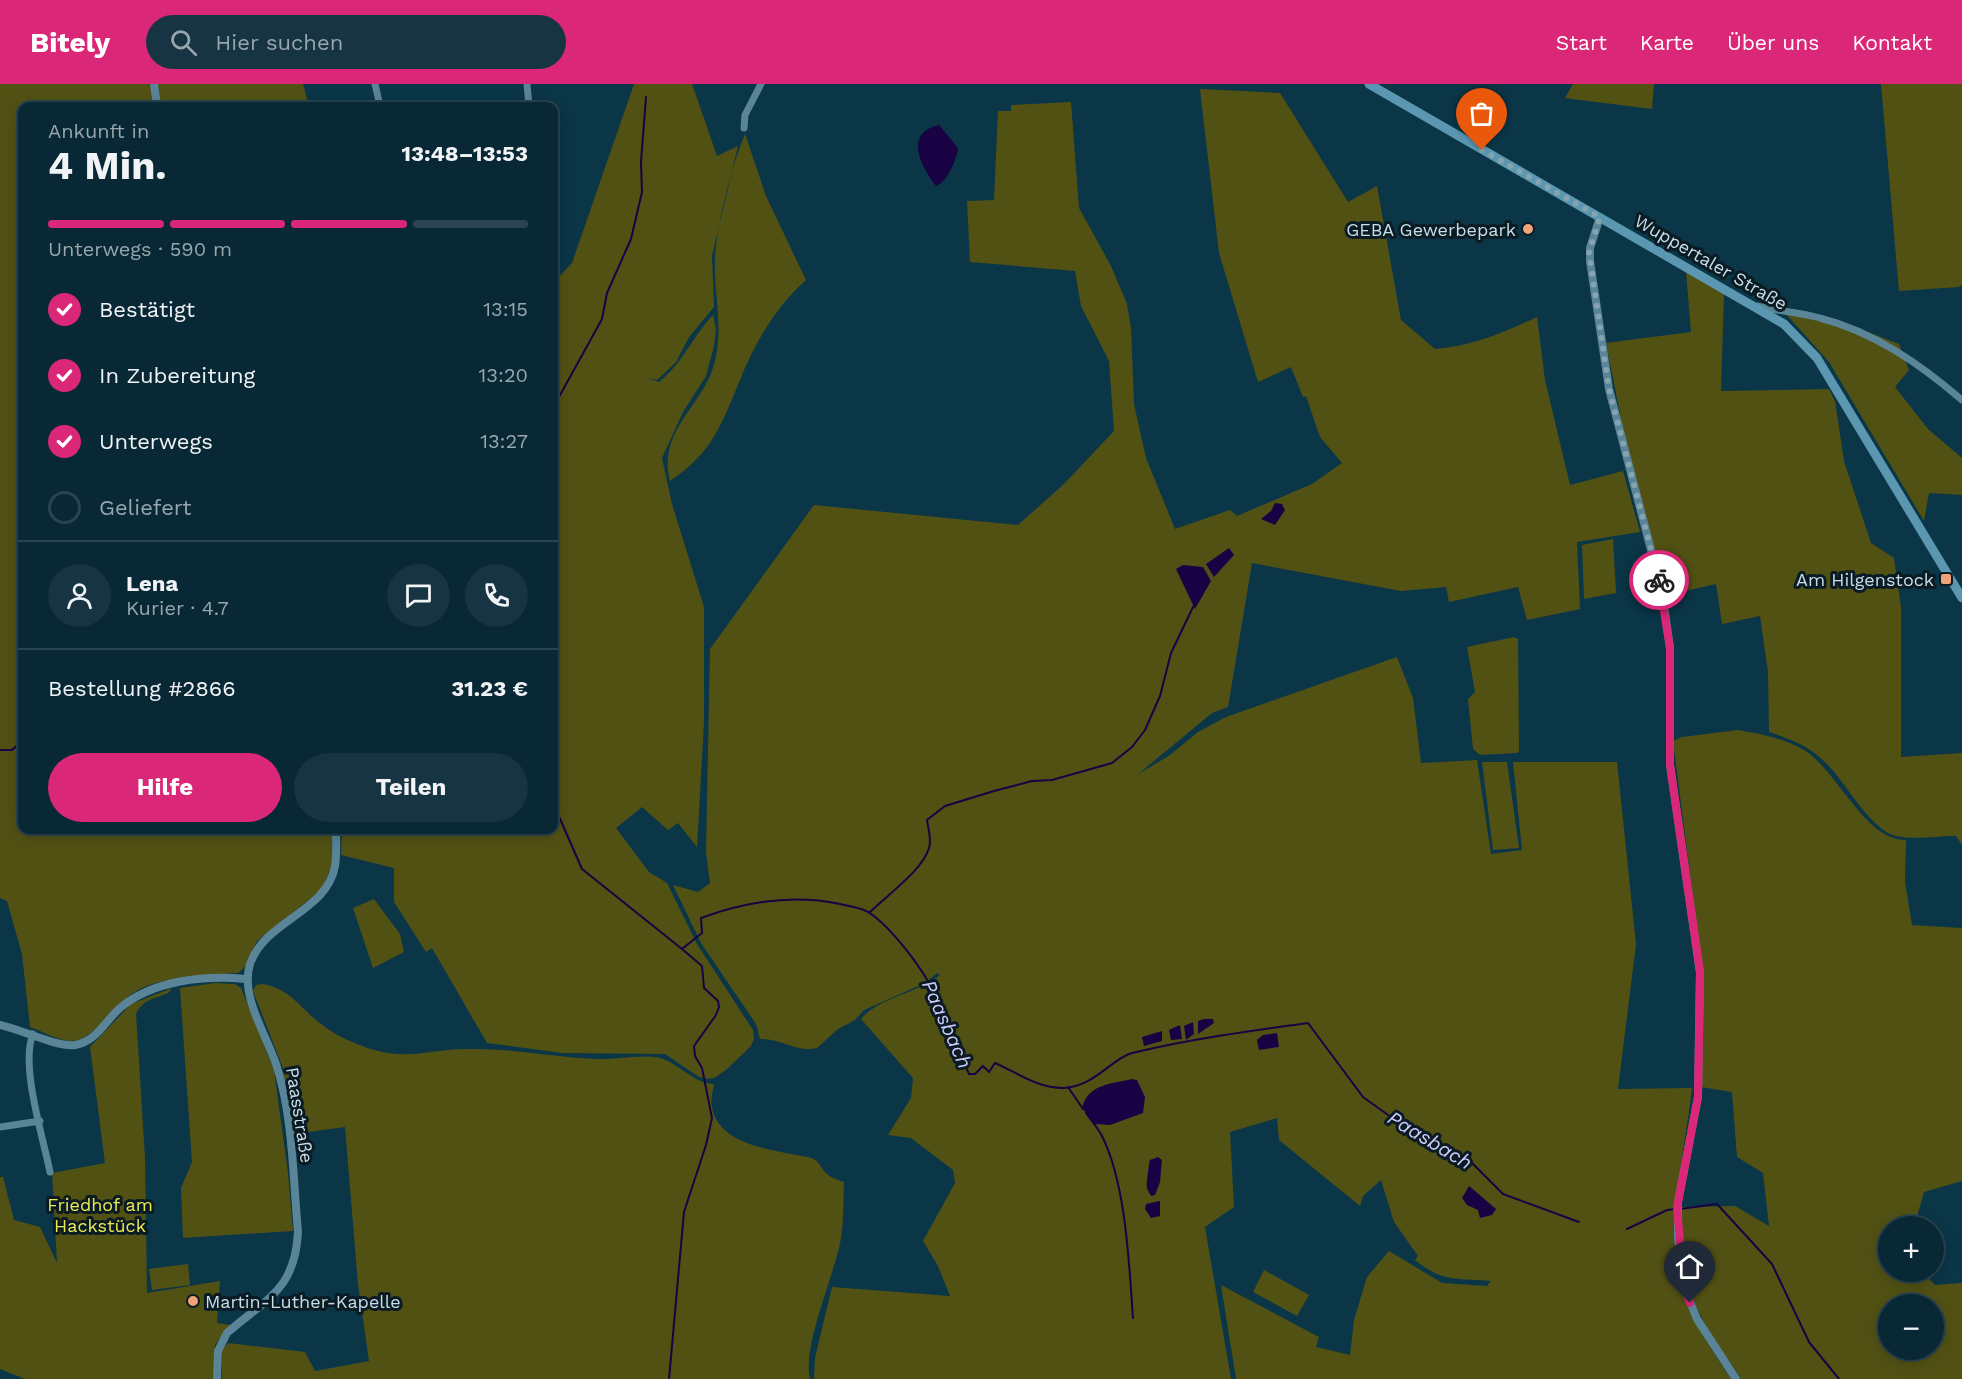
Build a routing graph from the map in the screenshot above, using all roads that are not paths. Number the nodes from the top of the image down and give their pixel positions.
1 (154, 84) edge
2 (375, 84) edge
3 (527, 84) edge
4 (761, 84) edge
5 (1369, 84) edge
6 (156, 102) edge
7 (379, 102) edge
8 (529, 102) edge
9 (744, 128) dead end
10 (1600, 217) junction
11 (1756, 306) junction
12 (1962, 400) edge
13 (1962, 598) edge
14 (336, 834) edge
15 (246, 979) junction
16 (0, 1024) edge
17 (33, 1034) junction
18 (40, 1121) junction
19 (0, 1127) edge
20 (50, 1172) dead end
21 (218, 1379) edge
22 (1736, 1379) edge

1 - 6 street
2 - 7 street
3 - 8 street
4 - 9 street
5 - 10 main road, Wuppertaler Straße
10 - 11 main road, Wuppertaler Straße
10 - 22 street
11 - 12 street
11 - 13 main road, Wuppertaler Straße
14 - 15 street
15 - 17 street
15 - 21 street, Paasstraße
16 - 17 street
17 - 18 street
18 - 19 street
18 - 20 street

